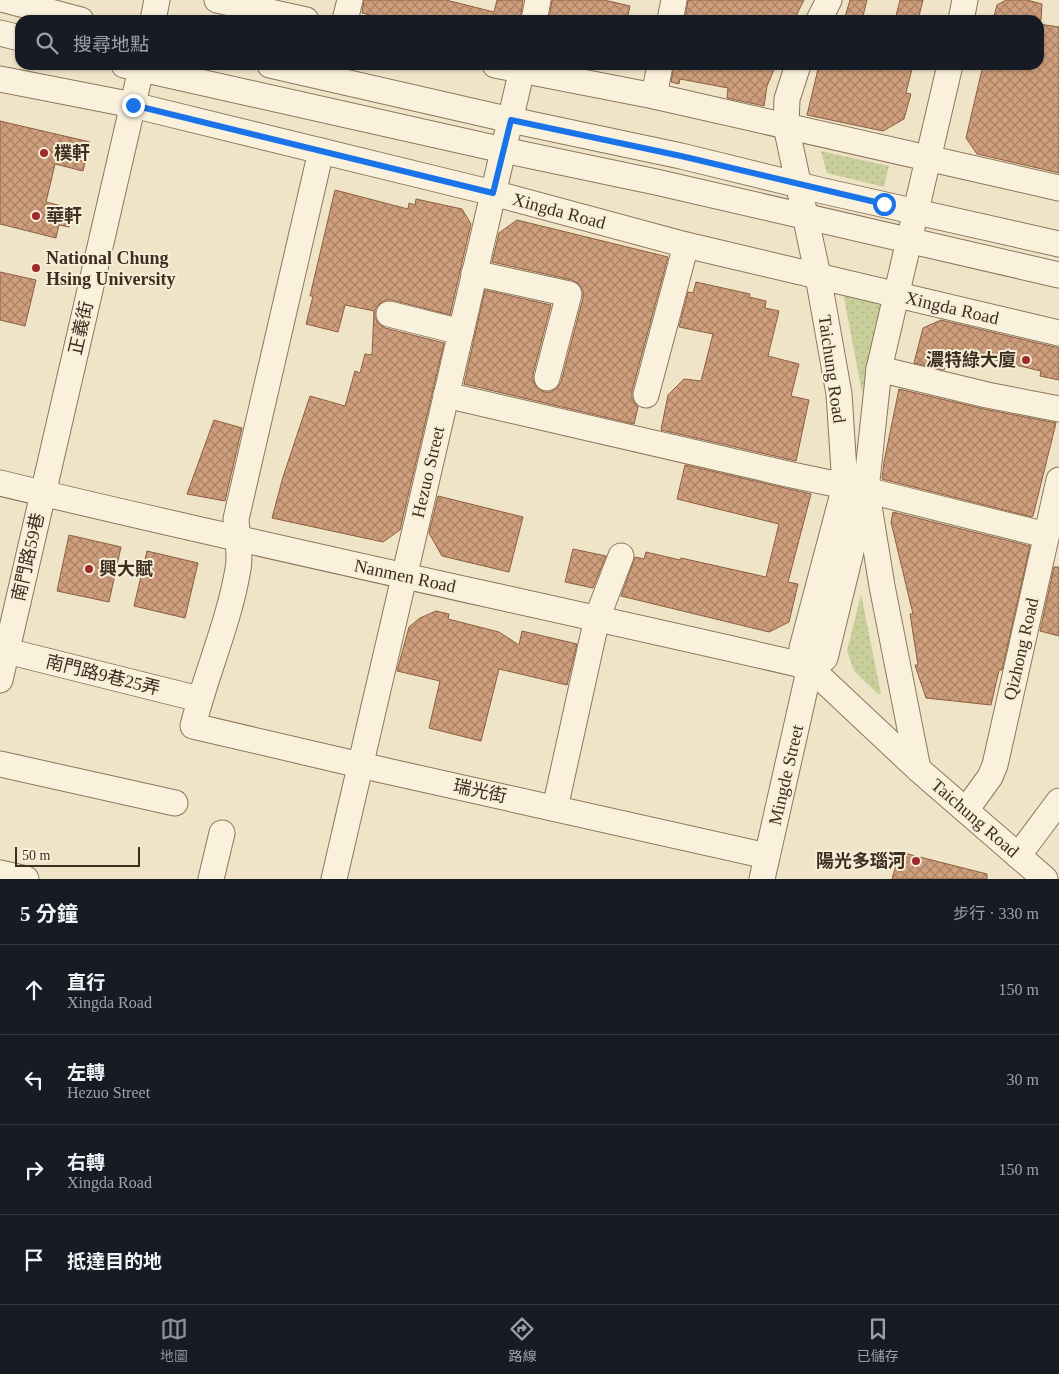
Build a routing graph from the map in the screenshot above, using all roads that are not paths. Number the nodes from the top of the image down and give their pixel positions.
1 (5, 0) edge
2 (157, 0) edge
3 (217, 0) edge
4 (350, 0) edge
5 (538, 0) edge
6 (674, 0) edge
7 (829, 0) edge
8 (965, 0) edge
9 (63, 15) edge
10 (154, 15) edge
11 (284, 15) edge
12 (346, 15) edge
13 (535, 15) edge
14 (671, 15) edge
15 (822, 15) edge
16 (962, 15) edge
17 (0, 33) edge
18 (15, 37) edge
19 (136, 70) edge
20 (153, 70) edge
21 (292, 70) edge
22 (522, 70) edge
23 (531, 70) edge
24 (659, 70) edge
25 (796, 70) edge
26 (949, 70) edge
27 (0, 79) edge
28 (654, 96) junction
29 (133, 105) junction
30 (511, 120) junction
31 (786, 126) junction
32 (503, 150) junction
33 (321, 151) junction
34 (928, 158) junction
35 (798, 185) junction
36 (1059, 188) edge
37 (493, 193) junction
38 (916, 211) junction
39 (805, 217) junction
40 (909, 240) junction
41 (1059, 244) edge
42 (686, 245) junction
43 (474, 273) junction
44 (1059, 275) edge
45 (818, 276) junction
46 (896, 294) junction
47 (390, 314) dead end
48 (461, 332) junction
49 (1059, 333) edge
50 (879, 369) junction
51 (547, 378) dead end
52 (446, 395) junction
53 (646, 395) dead end
54 (1059, 409) edge
55 (1059, 480) edge
56 (0, 482) edge
57 (856, 488) junction
58 (43, 493) junction
59 (1046, 535) junction
60 (237, 538) junction
61 (620, 556) dead end
62 (404, 576) junction
63 (7, 618) edge
64 (597, 618) junction
65 (7, 651) junction
66 (809, 671) junction
67 (0, 680) edge
68 (199, 699) junction
69 (0, 764) edge
70 (360, 765) junction
71 (918, 769) junction
72 (1059, 801) edge
73 (175, 804) dead end
74 (555, 808) junction
75 (966, 810) junction
76 (222, 833) dead end
77 (1032, 867) edge
78 (765, 868) edge
79 (0, 873) edge
80 (26, 879) edge
81 (211, 879) edge
82 (334, 879) edge

1 - 9 street
2 - 10 street
3 - 11 street
4 - 12 street
5 - 13 street
6 - 14 street
7 - 15 street
8 - 16 street
17 - 18 street
19 - 29 street, 正義街
20 - 32 street
21 - 30 street
22 - 30 street, Hezuo Street
23 - 28 street
24 - 28 street
25 - 31 street, Taichung Road
26 - 34 street, Taichung Road
27 - 29 street, Xingda Road
28 - 31 street
29 - 33 street, Xingda Road
29 - 58 street, 正義街
30 - 32 street, Hezuo Street
30 - 35 street
31 - 34 street
31 - 35 street, Taichung Road
32 - 37 street, Hezuo Street
32 - 39 street
33 - 37 street, Xingda Road
33 - 60 street
34 - 36 street
34 - 38 street, Taichung Road
35 - 38 street
35 - 39 street, Taichung Road
37 - 42 street, Xingda Road
37 - 43 street, Hezuo Street
38 - 40 street, Taichung Road
38 - 41 street
39 - 40 street
39 - 45 street, Taichung Road
40 - 44 street
40 - 46 street, Taichung Road
42 - 45 street, Xingda Road
42 - 53 street
43 - 48 street, Hezuo Street
43 - 51 street
45 - 46 street, Xingda Road
45 - 57 street, Taichung Road
46 - 49 street, Xingda Road
46 - 50 street, Taichung Road
47 - 48 street
48 - 52 street, Hezuo Street
50 - 54 street
50 - 57 street, Taichung Road
52 - 57 street
52 - 62 street, Hezuo Street
55 - 59 street, Qizhong Road
56 - 58 street, Nanmen Road
57 - 59 street
57 - 66 street, Taichung Road
57 - 71 street, Taichung Road
58 - 60 street, Nanmen Road
58 - 63 street, 南門路59巷
59 - 75 street, Qizhong Road
60 - 62 street, Nanmen Road
60 - 68 street
61 - 64 street
62 - 64 street, Nanmen Road
62 - 70 street, Hezuo Street
63 - 65 street, 南門路59巷
64 - 66 street, Nanmen Road
64 - 74 street
65 - 67 street, 南門路59巷
65 - 68 street, 南門路9巷25弄
66 - 71 street, Taichung Road
66 - 78 street, Mingde Street
68 - 70 street, 瑞光街
69 - 73 street
70 - 74 street, 瑞光街
70 - 82 street, Hezuo Street
71 - 75 street, Taichung Road
72 - 77 street
74 - 78 street, 瑞光街
75 - 77 street, Taichung Road
76 - 81 street
79 - 80 street

